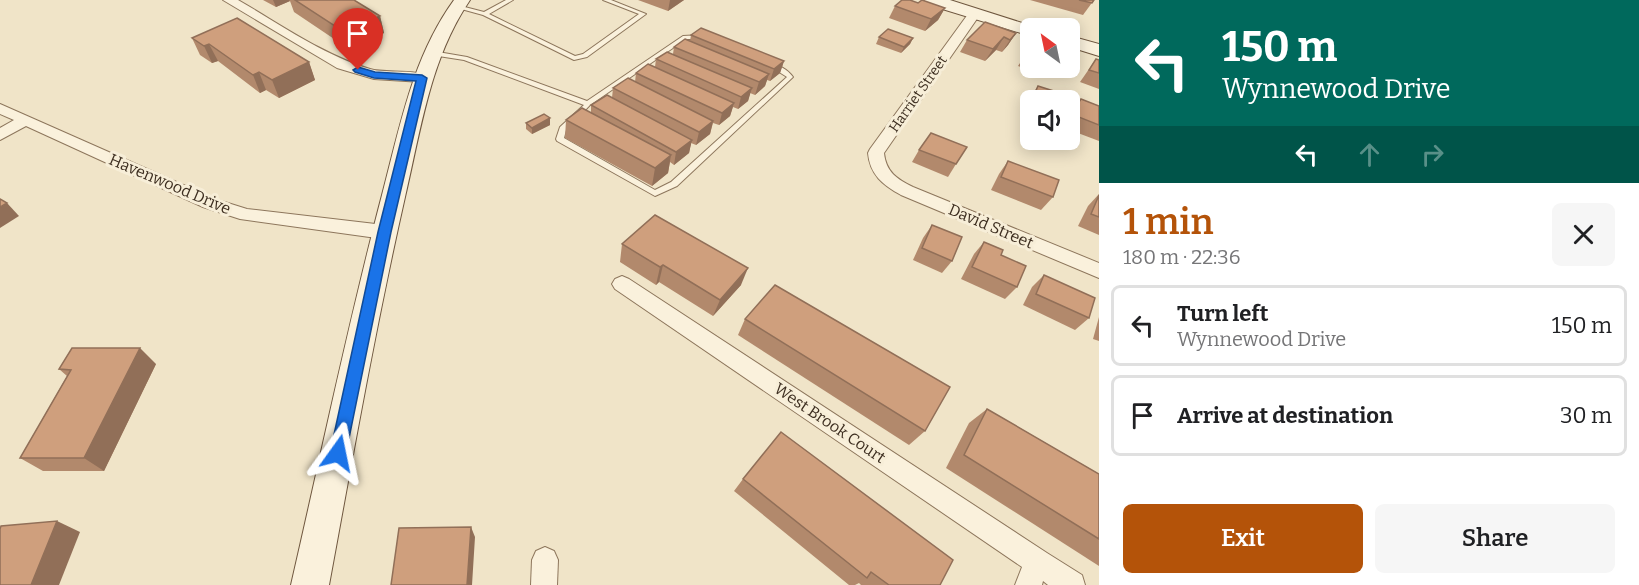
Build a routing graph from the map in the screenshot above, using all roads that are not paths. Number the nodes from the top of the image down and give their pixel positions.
1 (229, 0) edge
2 (510, 0) edge
3 (606, 0) edge
4 (932, 0) edge
5 (460, 4) edge
6 (975, 13) junction
7 (485, 14) junction
8 (1020, 27) edge
9 (712, 41) edge
10 (1080, 44) edge
11 (1099, 50) edge
12 (432, 53) junction
13 (764, 62) edge
14 (422, 78) junction
15 (588, 104) junction
16 (0, 108) edge
17 (25, 120) junction
18 (0, 135) edge
19 (884, 178) joint
20 (384, 232) junction
21 (1099, 271) edge
22 (622, 284) dead end
23 (1033, 573) edge
24 (310, 585) edge
25 (1072, 585) edge

1 - 14 street
2 - 7 lane
3 - 7 lane
4 - 6 main road
5 - 7 lane
5 - 12 main road
6 - 8 main road
6 - 19 street, Harriet Street
9 - 15 lane
10 - 11 main road
12 - 14 main road
12 - 15 lane
13 - 15 lane
14 - 20 main road
16 - 17 street, Havenwood Drive
17 - 18 street
17 - 20 street, Havenwood Drive
19 - 21 street, David Street
20 - 24 main road
22 - 23 street, West Brook Court
23 - 25 street, West Brook Court

